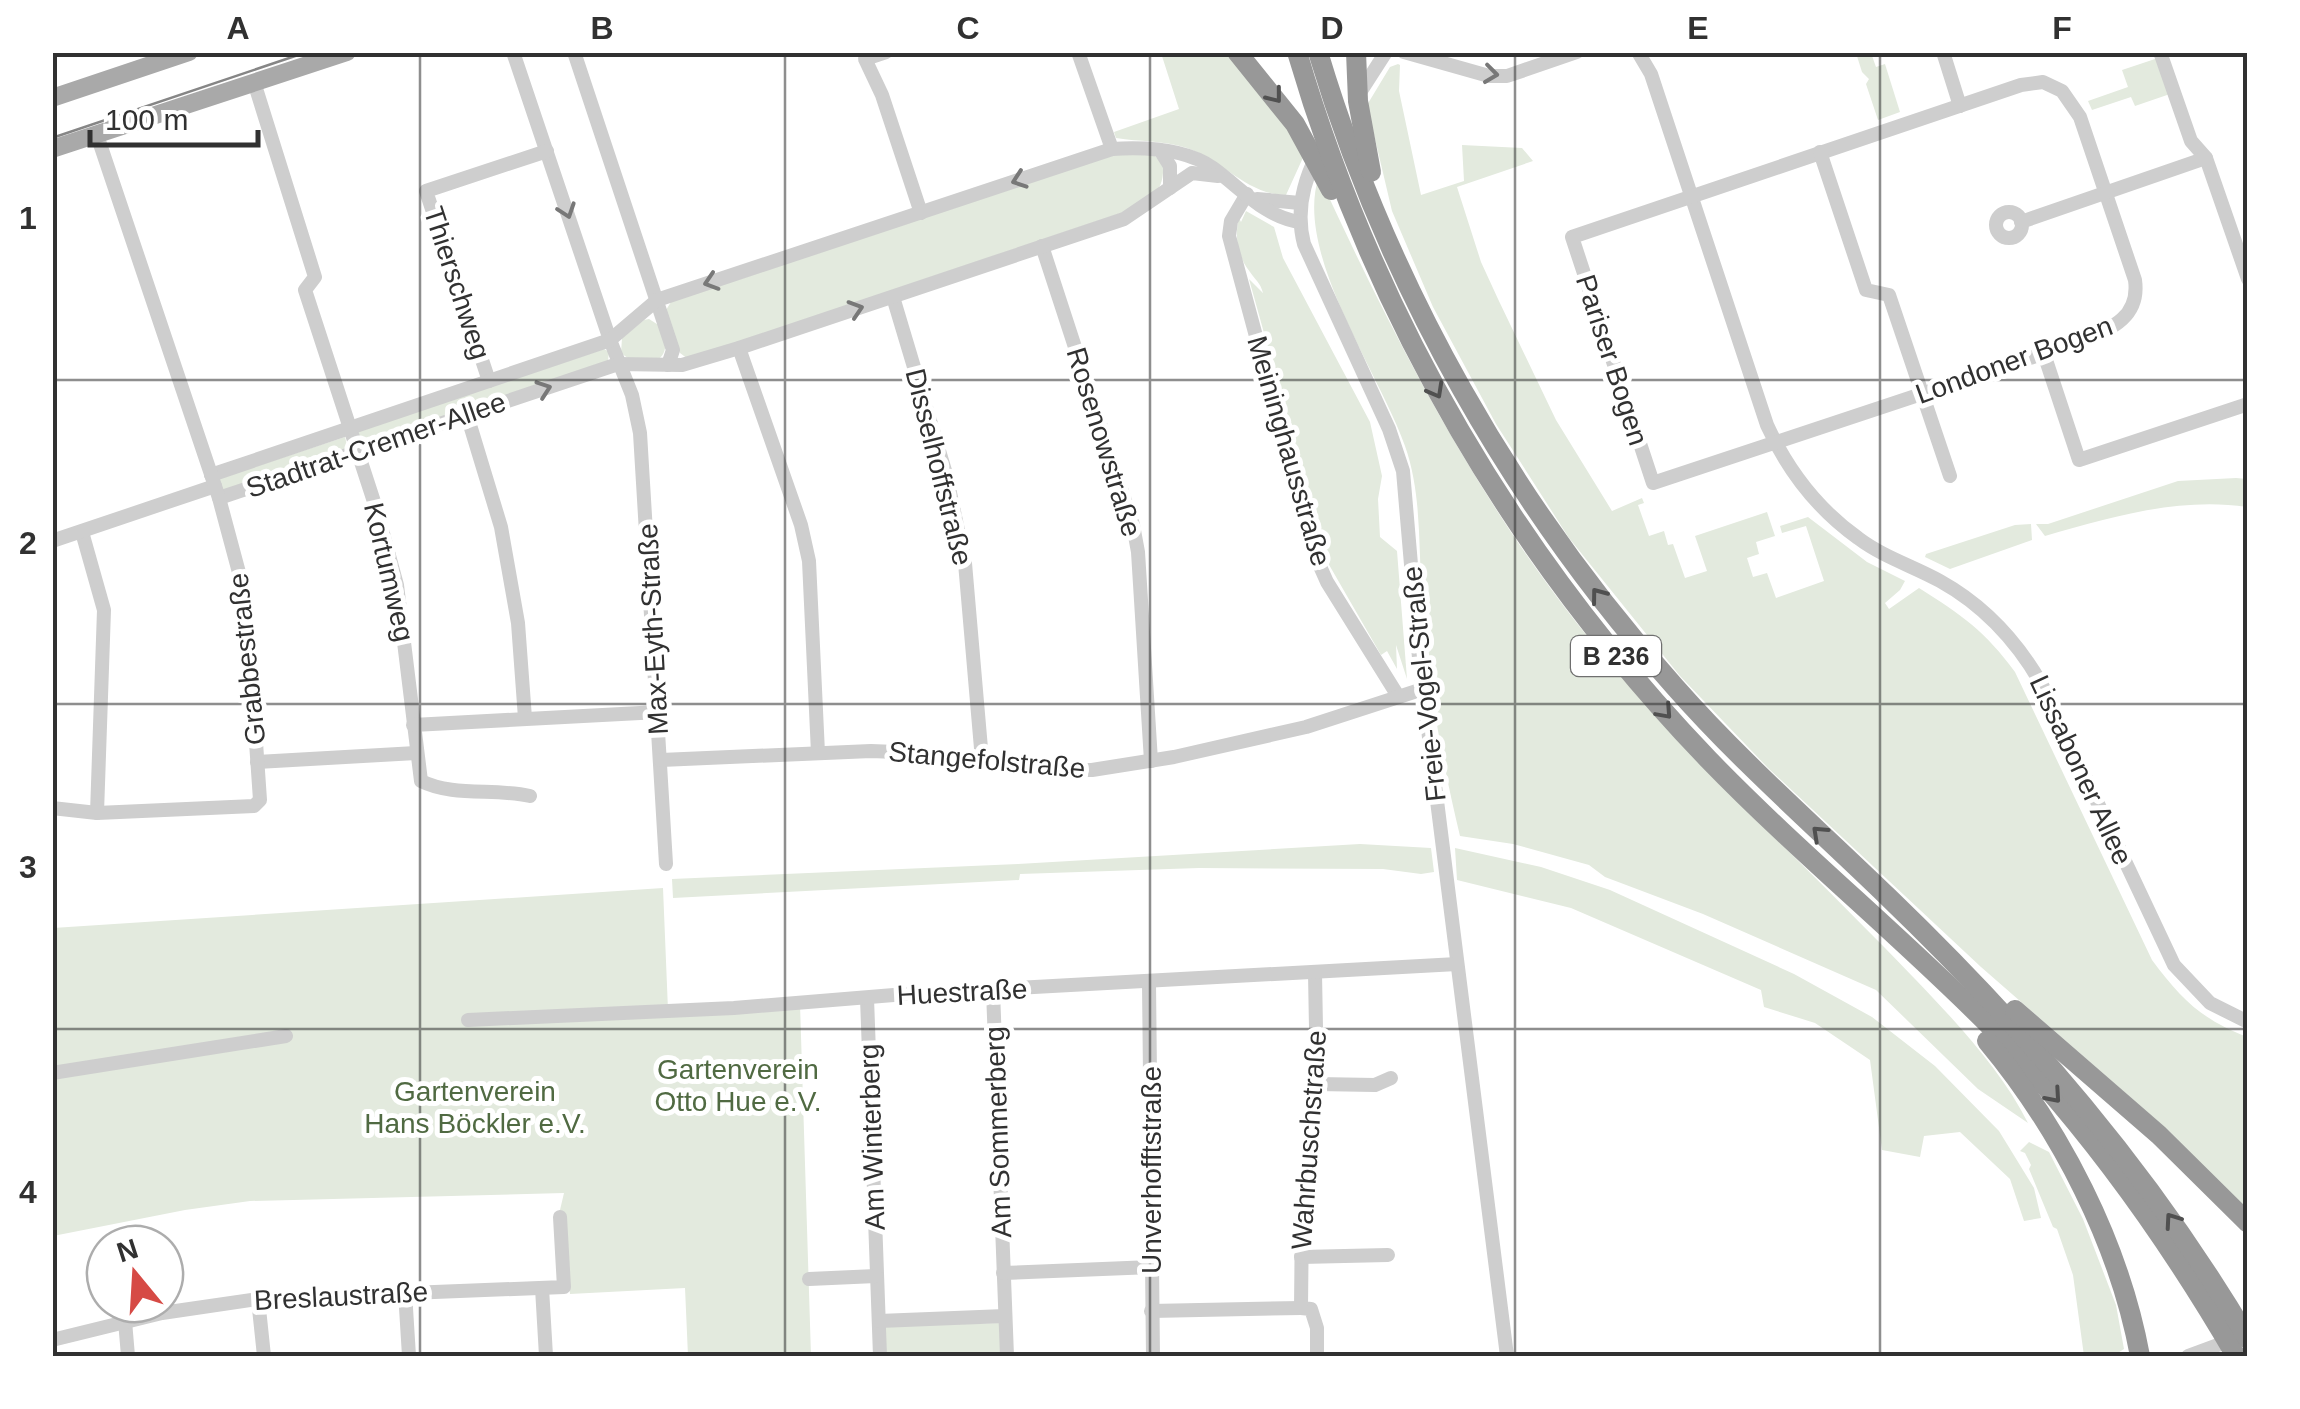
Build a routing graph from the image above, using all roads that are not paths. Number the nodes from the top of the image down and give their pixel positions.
1 (189, 52) edge
2 (347, 52) edge
3 (514, 52) edge
4 (574, 52) edge
5 (886, 52) edge
6 (1078, 52) edge
7 (1237, 52) edge
8 (1296, 52) edge
9 (1318, 52) edge
10 (1356, 52) edge
11 (1386, 52) edge
12 (1404, 52) edge
13 (1577, 52) edge
14 (1638, 52) edge
15 (1649, 52) edge
16 (1943, 52) edge
17 (2160, 52) edge
18 (864, 56) edge
19 (1651, 74) junction
20 (254, 82) junction
21 (52, 98) edge
22 (1960, 106) junction
23 (97, 134) junction
24 (1112, 149) junction
25 (52, 150) edge
26 (1160, 150) junction
27 (547, 152) junction
28 (1820, 152) junction
29 (2206, 158) junction
30 (1224, 178) junction
31 (1170, 188) junction
32 (2106, 192) junction
33 (1692, 195) junction
34 (1249, 196) junction
35 (1300, 202) junction
36 (921, 212) junction
37 (1300, 222) junction
38 (2021, 222) dead end
39 (1042, 246) junction
40 (2248, 279) edge
41 (1408, 283) junction
42 (893, 297) junction
43 (658, 300) junction
44 (1392, 304) junction
45 (610, 340) junction
46 (739, 348) junction
47 (2044, 354) junction
48 (618, 364) junction
49 (651, 364) junction
50 (668, 365) junction
51 (489, 381) junction
52 (1922, 394) junction
53 (632, 395) junction
54 (2248, 404) edge
55 (467, 414) junction
56 (350, 428) junction
57 (1775, 444) junction
58 (357, 451) junction
59 (1950, 476) dead end
60 (215, 486) junction
61 (82, 532) junction
62 (52, 542) edge
63 (1422, 689) junction
64 (1398, 696) junction
65 (659, 712) junction
66 (525, 718) junction
67 (413, 725) junction
68 (416, 753) junction
69 (818, 753) junction
70 (661, 760) junction
71 (982, 760) junction
72 (1151, 761) junction
73 (257, 762) junction
74 (530, 796) dead end
75 (52, 808) edge
76 (97, 813) junction
77 (666, 864) dead end
78 (1890, 899) junction
79 (1911, 952) junction
80 (1457, 964) junction
81 (1315, 973) junction
82 (1149, 983) junction
83 (993, 991) junction
84 (868, 998) junction
85 (468, 1020) dead end
86 (2248, 1022) edge
87 (286, 1036) dead end
88 (52, 1073) edge
89 (1391, 1078) dead end
90 (1317, 1084) junction
91 (560, 1217) dead end
92 (2248, 1223) edge
93 (1388, 1255) dead end
94 (1301, 1258) junction
95 (1152, 1267) junction
96 (1003, 1272) junction
97 (876, 1276) junction
98 (809, 1279) dead end
99 (542, 1288) junction
100 (405, 1292) junction
101 (258, 1299) junction
102 (2217, 1306) junction
103 (1301, 1308) junction
104 (1151, 1311) junction
105 (185, 1312) edge
106 (1006, 1316) junction
107 (879, 1321) junction
108 (117, 1324) edge
109 (125, 1324) edge
110 (2248, 1332) edge
111 (52, 1340) edge
112 (2248, 1340) edge
113 (128, 1356) edge
114 (264, 1356) edge
115 (410, 1356) edge
116 (546, 1356) edge
117 (880, 1356) edge
118 (1007, 1356) edge
119 (1153, 1356) edge
120 (1318, 1356) edge
121 (1507, 1356) edge
122 (2140, 1356) edge
123 (2188, 1356) edge
124 (2236, 1356) edge

1 - 21 main road
2 - 20 main road
3 - 27 street, Max-Eyth-Straße
4 - 43 street
5 - 18 street
6 - 24 street
7 -> 44 highway
8 - 44 highway, B 236
9 - 41 highway, B 236
10 - 41 highway
11 - 35 street, Freie-Vogel-Straße
12 -> 13 street
14 - 19 street, Lissaboner Allee
15 - 19 street, Lissaboner Allee
16 - 22 street
17 - 29 street
18 - 36 street
19 - 33 street, Lissaboner Allee
20 - 23 main road
20 - 56 street, Kortumweg
22 - 28 street, Londoner Bogen
22 - 32 street, Londoner Bogen
23 - 25 main road
23 - 60 street, Grabbestraße
24 - 26 street, Stadtrat-Cremer-Allee
24 -> 36 street, Stadtrat-Cremer-Allee
26 - 30 street, Stadtrat-Cremer-Allee
26 - 31 street
27 -> 45 street, Max-Eyth-Straße
27 - 51 street, Thierschweg
28 - 33 street, Londoner Bogen
28 - 52 street
29 - 32 street
29 - 40 street
30 - 31 street, Stadtrat-Cremer-Allee
30 - 34 street, Stadtrat-Cremer-Allee
31 - 39 street, Stadtrat-Cremer-Allee
32 - 38 street
32 - 47 street, Londoner Bogen
33 - 57 street, Lissaboner Allee
33 - 57 street, Pariser Bogen
34 - 35 street
34 - 37 street, Stadtrat-Cremer-Allee
34 - 64 street, Meininghausstraße
35 - 37 street, Freie-Vogel-Straße
36 -> 43 street, Stadtrat-Cremer-Allee
37 - 63 street, Freie-Vogel-Straße
39 - 42 street, Stadtrat-Cremer-Allee
39 - 72 street, Rosenowstraße
78 -> 41 highway, B 236
46 -> 42 street, Stadtrat-Cremer-Allee
42 - 71 street, Disselhoffstraße
43 - 45 street, Stadtrat-Cremer-Allee
43 - 50 street
44 -> 79 highway, B 236
45 - 48 street, Max-Eyth-Straße
45 - 51 street, Stadtrat-Cremer-Allee
46 - 50 street, Stadtrat-Cremer-Allee
46 - 69 street
47 - 52 street, Londoner Bogen
47 - 54 street
48 - 49 street, Stadtrat-Cremer-Allee
48 - 53 street, Max-Eyth-Straße
55 -> 48 street, Stadtrat-Cremer-Allee
49 - 50 street, Stadtrat-Cremer-Allee
49 - 53 street
51 - 56 street, Stadtrat-Cremer-Allee
52 - 57 street, Londoner Bogen
52 - 59 street
53 - 65 street, Max-Eyth-Straße
55 - 58 street, Stadtrat-Cremer-Allee
55 - 66 street
56 - 58 street, Kortumweg
56 - 60 street, Stadtrat-Cremer-Allee
57 - 86 street, Lissaboner Allee
58 - 60 street, Stadtrat-Cremer-Allee
58 - 67 street, Kortumweg
60 - 61 street
60 - 73 street, Grabbestraße
61 - 62 street
61 - 76 street
63 - 64 street, Stangefolstraße
63 - 80 street, Freie-Vogel-Straße
64 - 72 street, Stangefolstraße
65 - 66 street
65 - 70 street, Max-Eyth-Straße
66 - 67 street
67 - 68 street, Kortumweg
68 - 73 street
68 - 74 street
69 - 70 street, Stangefolstraße
69 - 71 street, Stangefolstraße
70 - 77 street, Max-Eyth-Straße
71 - 72 street, Stangefolstraße
73 - 76 street, Grabbestraße
75 - 76 street
78 - 92 highway
102 -> 78 highway, B 236
79 -> 102 highway, B 236
79 - 122 highway
80 - 81 street, Huestraße
80 - 121 street, Freie-Vogel-Straße
81 - 82 street, Huestraße
81 - 90 street, Wahrbuschstraße
82 - 83 street, Huestraße
82 - 95 street, Unverhofftstraße
83 - 84 street, Huestraße
83 - 96 street, Am Sommerberg
84 - 85 street, Huestraße
84 - 97 street, Am Winterberg
87 - 88 street
89 - 90 street
90 - 94 street, Wahrbuschstraße
91 - 99 street
93 - 94 street
94 - 103 street, Wahrbuschstraße
95 - 96 street, Am Sommerberg
95 - 104 street, Unverhofftstraße
96 - 106 street, Am Sommerberg
97 - 98 street
97 - 107 street, Am Winterberg
99 - 100 street, Breslaustraße
99 - 116 street
100 - 101 street, Breslaustraße
100 - 115 street
101 - 105 street, Breslaustraße
101 - 114 street
102 - 112 highway, B 236
102 - 124 highway, B 236
103 - 104 street
103 - 120 street, Wahrbuschstraße
104 - 119 street, Unverhofftstraße
106 - 107 street
106 - 118 street, Am Sommerberg
107 - 117 street, Am Winterberg
108 - 111 street, Breslaustraße
109 - 113 street
110 - 123 street

